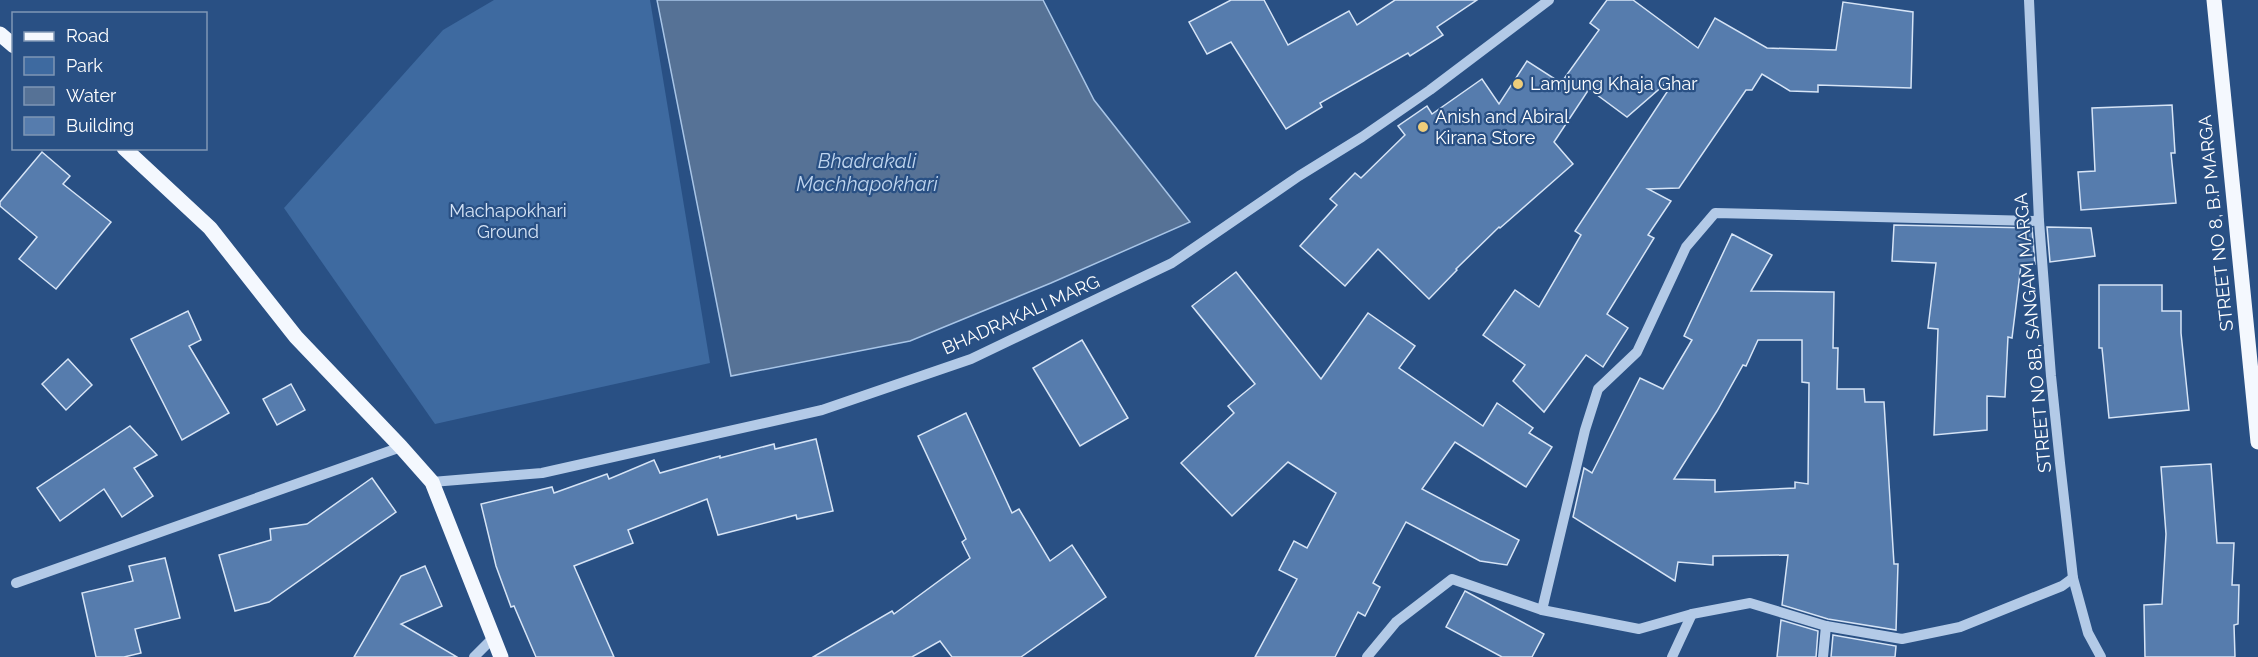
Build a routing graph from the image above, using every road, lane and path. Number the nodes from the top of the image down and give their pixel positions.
1 (1549, 0) edge
2 (2029, 0) edge
3 (2214, 0) edge
4 (0, 34) edge
5 (12, 44) edge
6 (126, 150) edge
7 (2039, 220) junction
8 (2258, 442) edge
9 (401, 447) junction
10 (432, 482) junction
11 (2073, 579) junction
12 (16, 583) dead end
13 (1542, 610) junction
14 (1692, 614) junction
15 (1826, 626) junction
16 (493, 638) junction
17 (474, 657) edge
18 (501, 657) edge
19 (1367, 657) edge
20 (1672, 657) edge
21 (1823, 657) edge
22 (2101, 657) edge

1 - 10 street, BHADRAKALI MARG
2 - 7 street, STREET NO 8B, SANGAM MARGA
3 - 8 main road, STREET NO 8, B.P MARGA
4 - 5 main road
6 - 9 main road
7 - 11 street, STREET NO 8B, SANGAM MARGA
7 - 13 street
9 - 10 main road
9 - 12 street
10 - 16 main road
11 - 15 street
11 - 22 street, STREET NO 8B, SANGAM MARGA
13 - 14 street
13 - 19 street
14 - 15 street
14 - 20 street
15 - 21 street
16 - 17 street
16 - 18 main road

